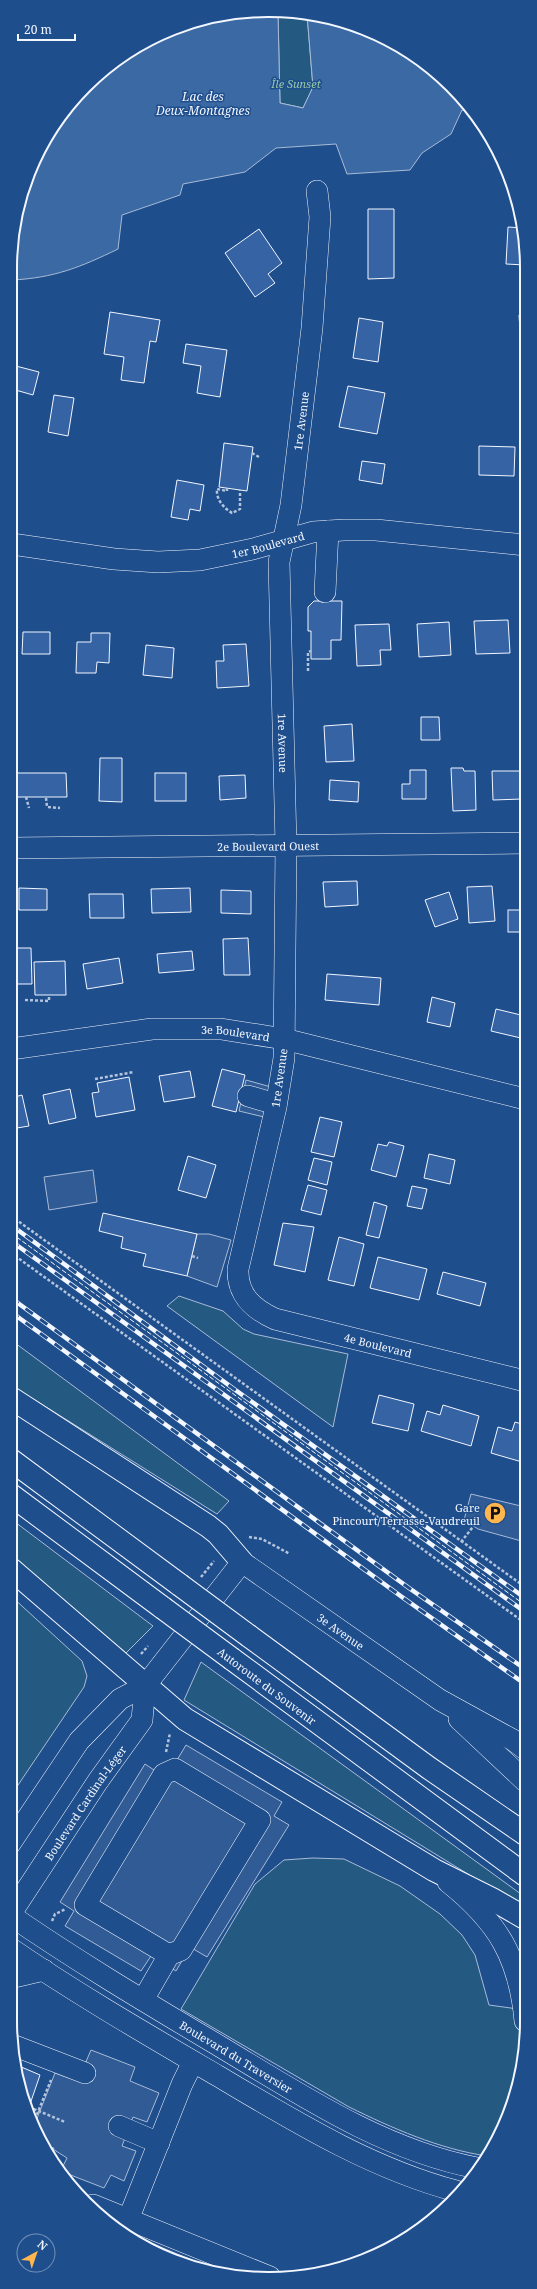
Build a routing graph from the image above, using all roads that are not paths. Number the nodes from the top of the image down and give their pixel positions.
1 (317, 191) dead end
2 (328, 531) junction
3 (284, 540) junction
4 (520, 544) edge
5 (17, 545) edge
6 (325, 592) dead end
7 (520, 843) edge
8 (286, 846) junction
9 (17, 848) edge
10 (284, 1039) junction
11 (17, 1048) edge
12 (248, 1096) dead end
13 (520, 1098) edge
14 (276, 1104) junction
15 (241, 1292) joint
16 (520, 1380) edge
17 (17, 1402) edge
18 (17, 1464) edge
19 (17, 1499) edge
20 (242, 1562) junction
21 (17, 1574) edge
22 (145, 1686) junction
23 (440, 1700) junction
24 (520, 1745) edge
25 (520, 1776) edge
26 (520, 1831) edge
27 (17, 1834) edge
28 (434, 1870) junction
29 (520, 1871) edge
30 (17, 1904) edge
31 (520, 1915) edge
32 (17, 1920) edge
33 (17, 1953) edge
34 (169, 1955) junction
35 (44, 1970) junction
36 (17, 1976) edge
37 (520, 1992) edge
38 (143, 2000) junction
39 (19, 2047) edge
40 (193, 2062) junction
41 (85, 2073) dead end
42 (119, 2126) dead end
43 (158, 2143) junction
44 (473, 2167) edge
45 (454, 2190) edge
46 (102, 2209) edge
47 (128, 2220) junction
48 (256, 2271) edge

1 - 3 street, 1re Avenue
2 - 3 street, 1er Boulevard
2 - 4 street, 1er Boulevard
2 - 6 street
3 - 5 street, 1er Boulevard
3 - 8 street, 1re Avenue
7 - 8 street, 2e Boulevard Ouest
8 - 9 street, 2e Boulevard Ouest
8 - 10 street, 1re Avenue
10 - 11 street, 3e Boulevard
10 - 13 street, 3e Boulevard
10 - 14 street, 1re Avenue
12 - 14 street
14 - 15 street, 1re Avenue
15 - 16 street, 4e Boulevard
17 - 20 highway
18 - 26 highway, bridge
19 - 29 highway, Autoroute du Souvenir, bridge
20 - 22 street
20 - 23 street, 3e Avenue
21 - 22 highway
22 - 27 street
22 - 28 highway
22 - 30 street, Boulevard Cardinal-Léger
23 - 24 street, 3e Avenue
23 - 25 street, 3e Avenue
28 - 31 highway
28 - 37 street
32 - 38 street, Boulevard du Traversier
33 - 35 street
34 - 34 street
34 - 38 street
35 - 36 street
35 - 40 street
38 - 44 street, Boulevard du Traversier
39 - 41 street
40 - 43 street
40 - 45 street
42 - 43 street
43 - 47 street
46 - 47 street
47 - 48 street

